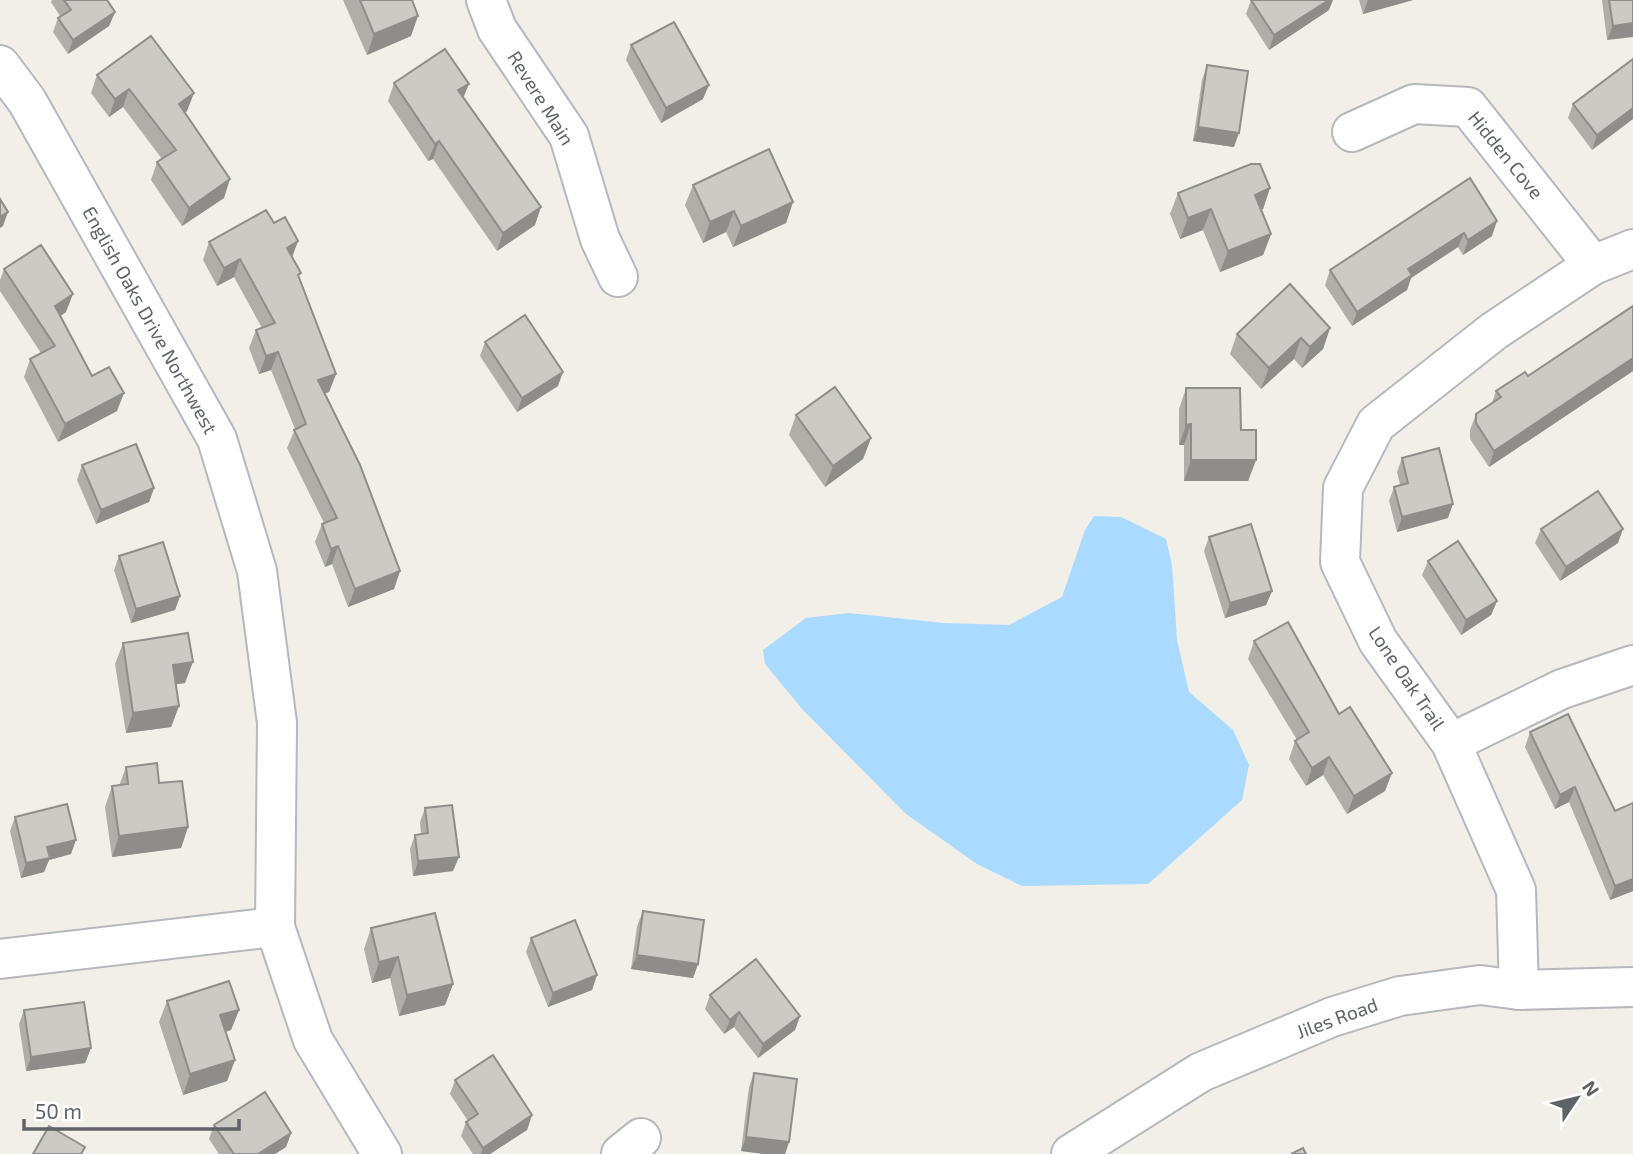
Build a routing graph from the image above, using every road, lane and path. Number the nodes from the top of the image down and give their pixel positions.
1 (486, 0) edge
2 (0, 65) edge
3 (1352, 132) dead end
4 (1633, 249) edge
5 (1593, 265) junction
6 (618, 277) dead end
7 (1633, 665) edge
8 (1451, 744) junction
9 (275, 927) junction
10 (0, 959) edge
11 (1633, 987) edge
12 (1519, 990) junction
13 (382, 1154) edge
14 (1071, 1154) edge

1 - 6 street, Revere Main
2 - 9 street, English Oaks Drive Northwest
3 - 5 street, Hidden Cove
4 - 5 street, Lone Oak Trail
5 - 8 street, Lone Oak Trail
7 - 8 street
8 - 12 street, Lone Oak Trail
9 - 10 street
9 - 13 street, English Oaks Drive Northwest
11 - 12 street, Jiles Road
12 - 14 street, Jiles Road

